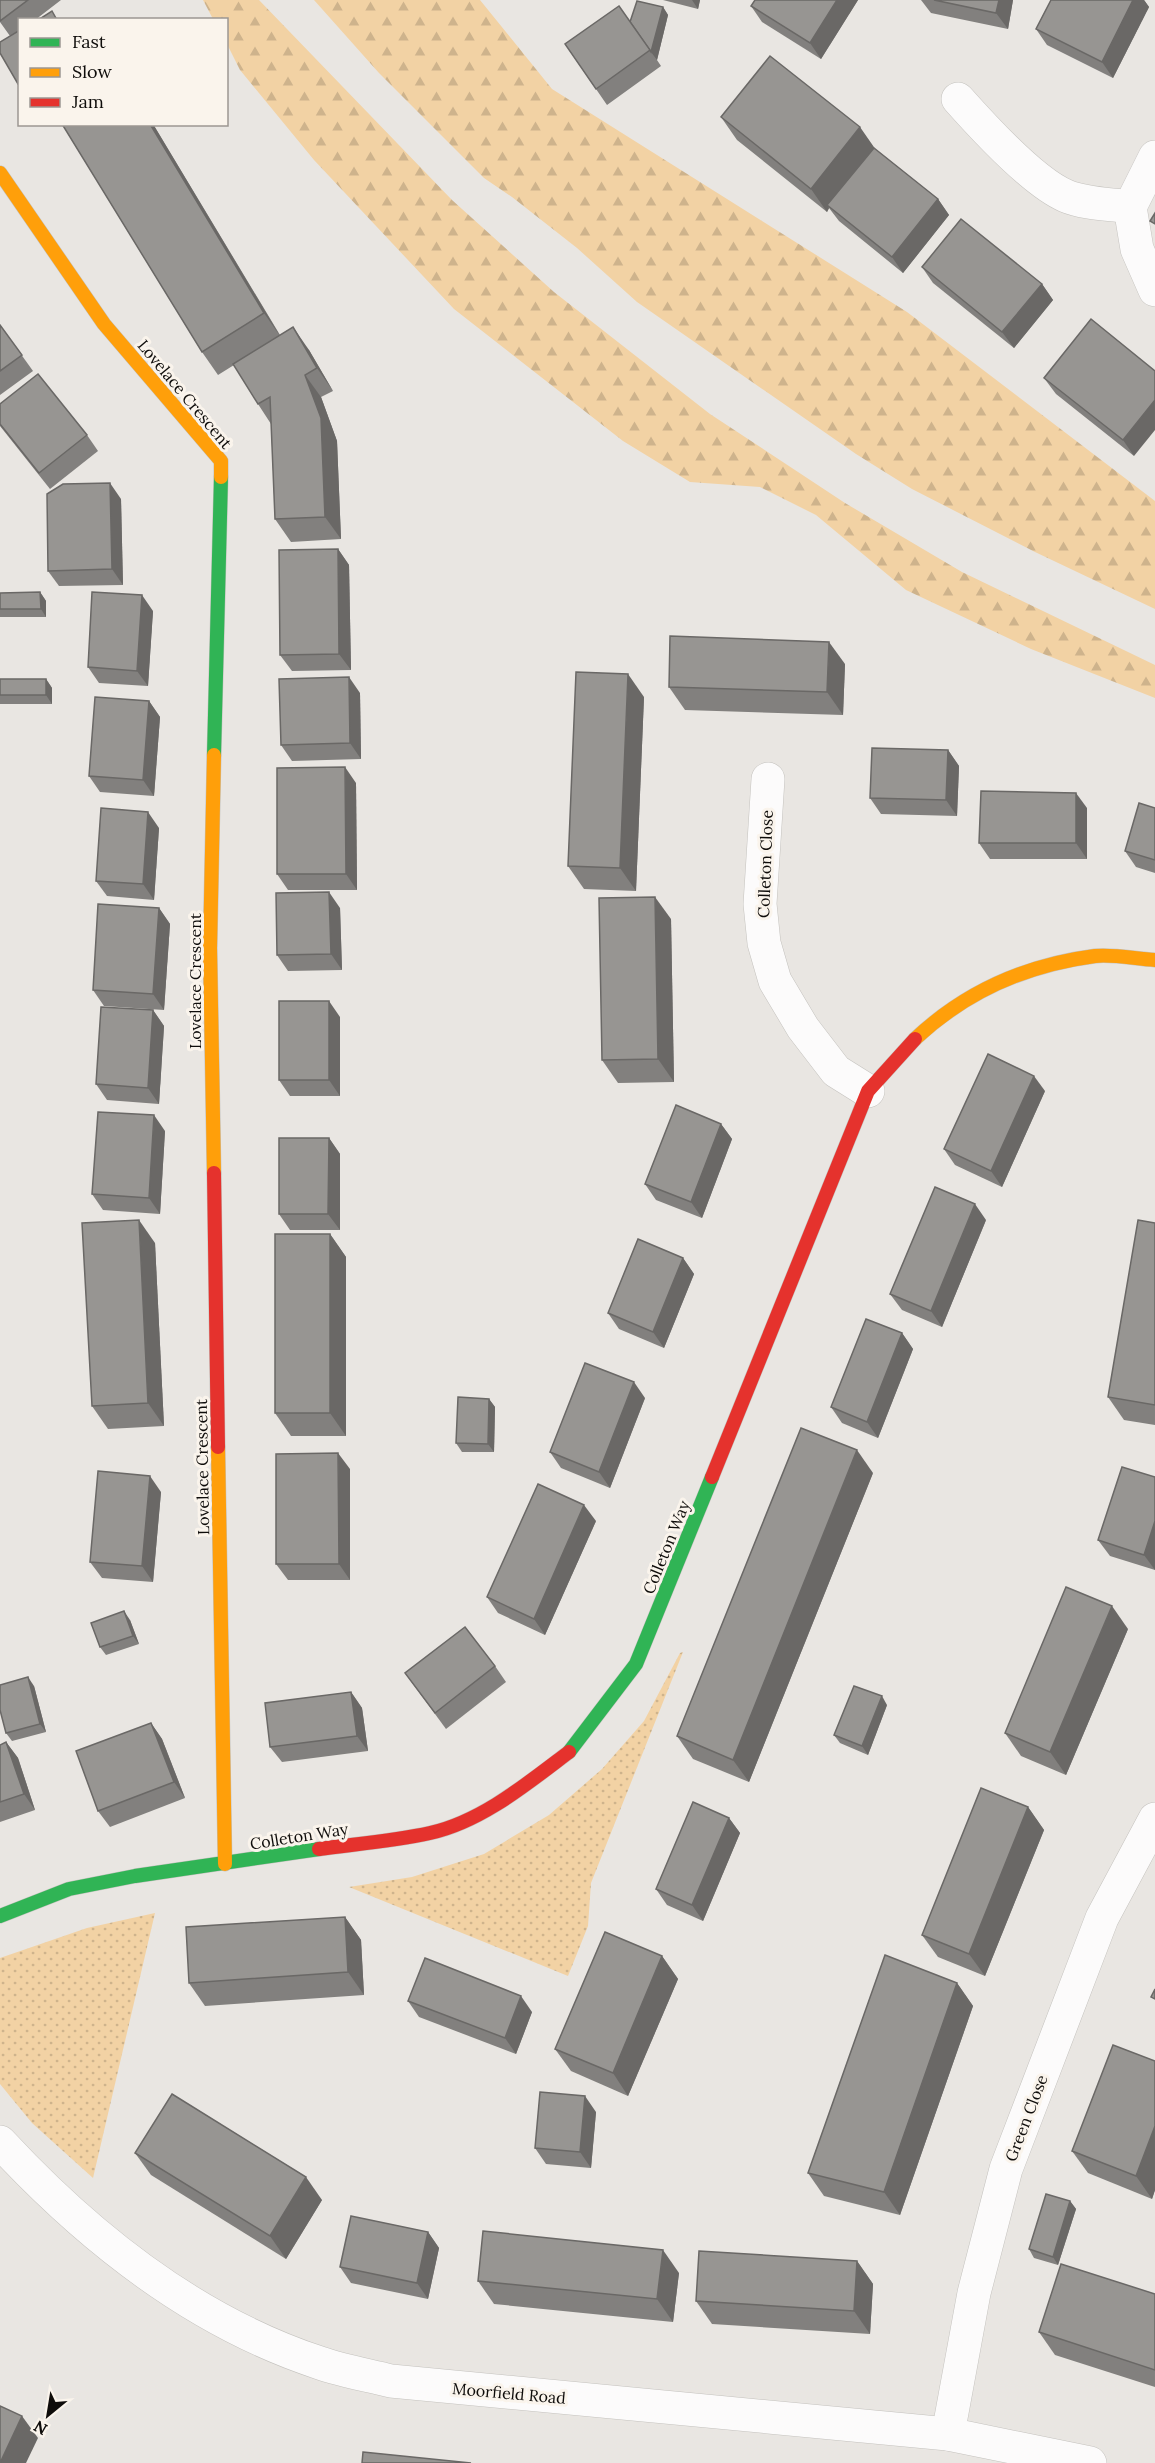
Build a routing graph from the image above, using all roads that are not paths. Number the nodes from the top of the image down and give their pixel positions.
1 (958, 99) dead end
2 (1155, 157) edge
3 (0, 173) edge
4 (1130, 207) junction
5 (1155, 290) edge
6 (768, 779) dead end
7 (1155, 960) edge
8 (868, 1090) junction
9 (1155, 1819) edge
10 (225, 1864) junction
11 (0, 1916) edge
12 (0, 2142) edge
13 (948, 2434) junction
14 (1090, 2463) edge

1 - 4 street
2 - 4 street
3 - 10 street, Lovelace Crescent
4 - 5 street
6 - 8 street, Colleton Close
7 - 8 street, Colleton Way
8 - 10 street, Colleton Way
9 - 13 street, Green Close
10 - 11 street, Colleton Way
12 - 13 street, Moorfield Road
13 - 14 street, Moorfield Road

